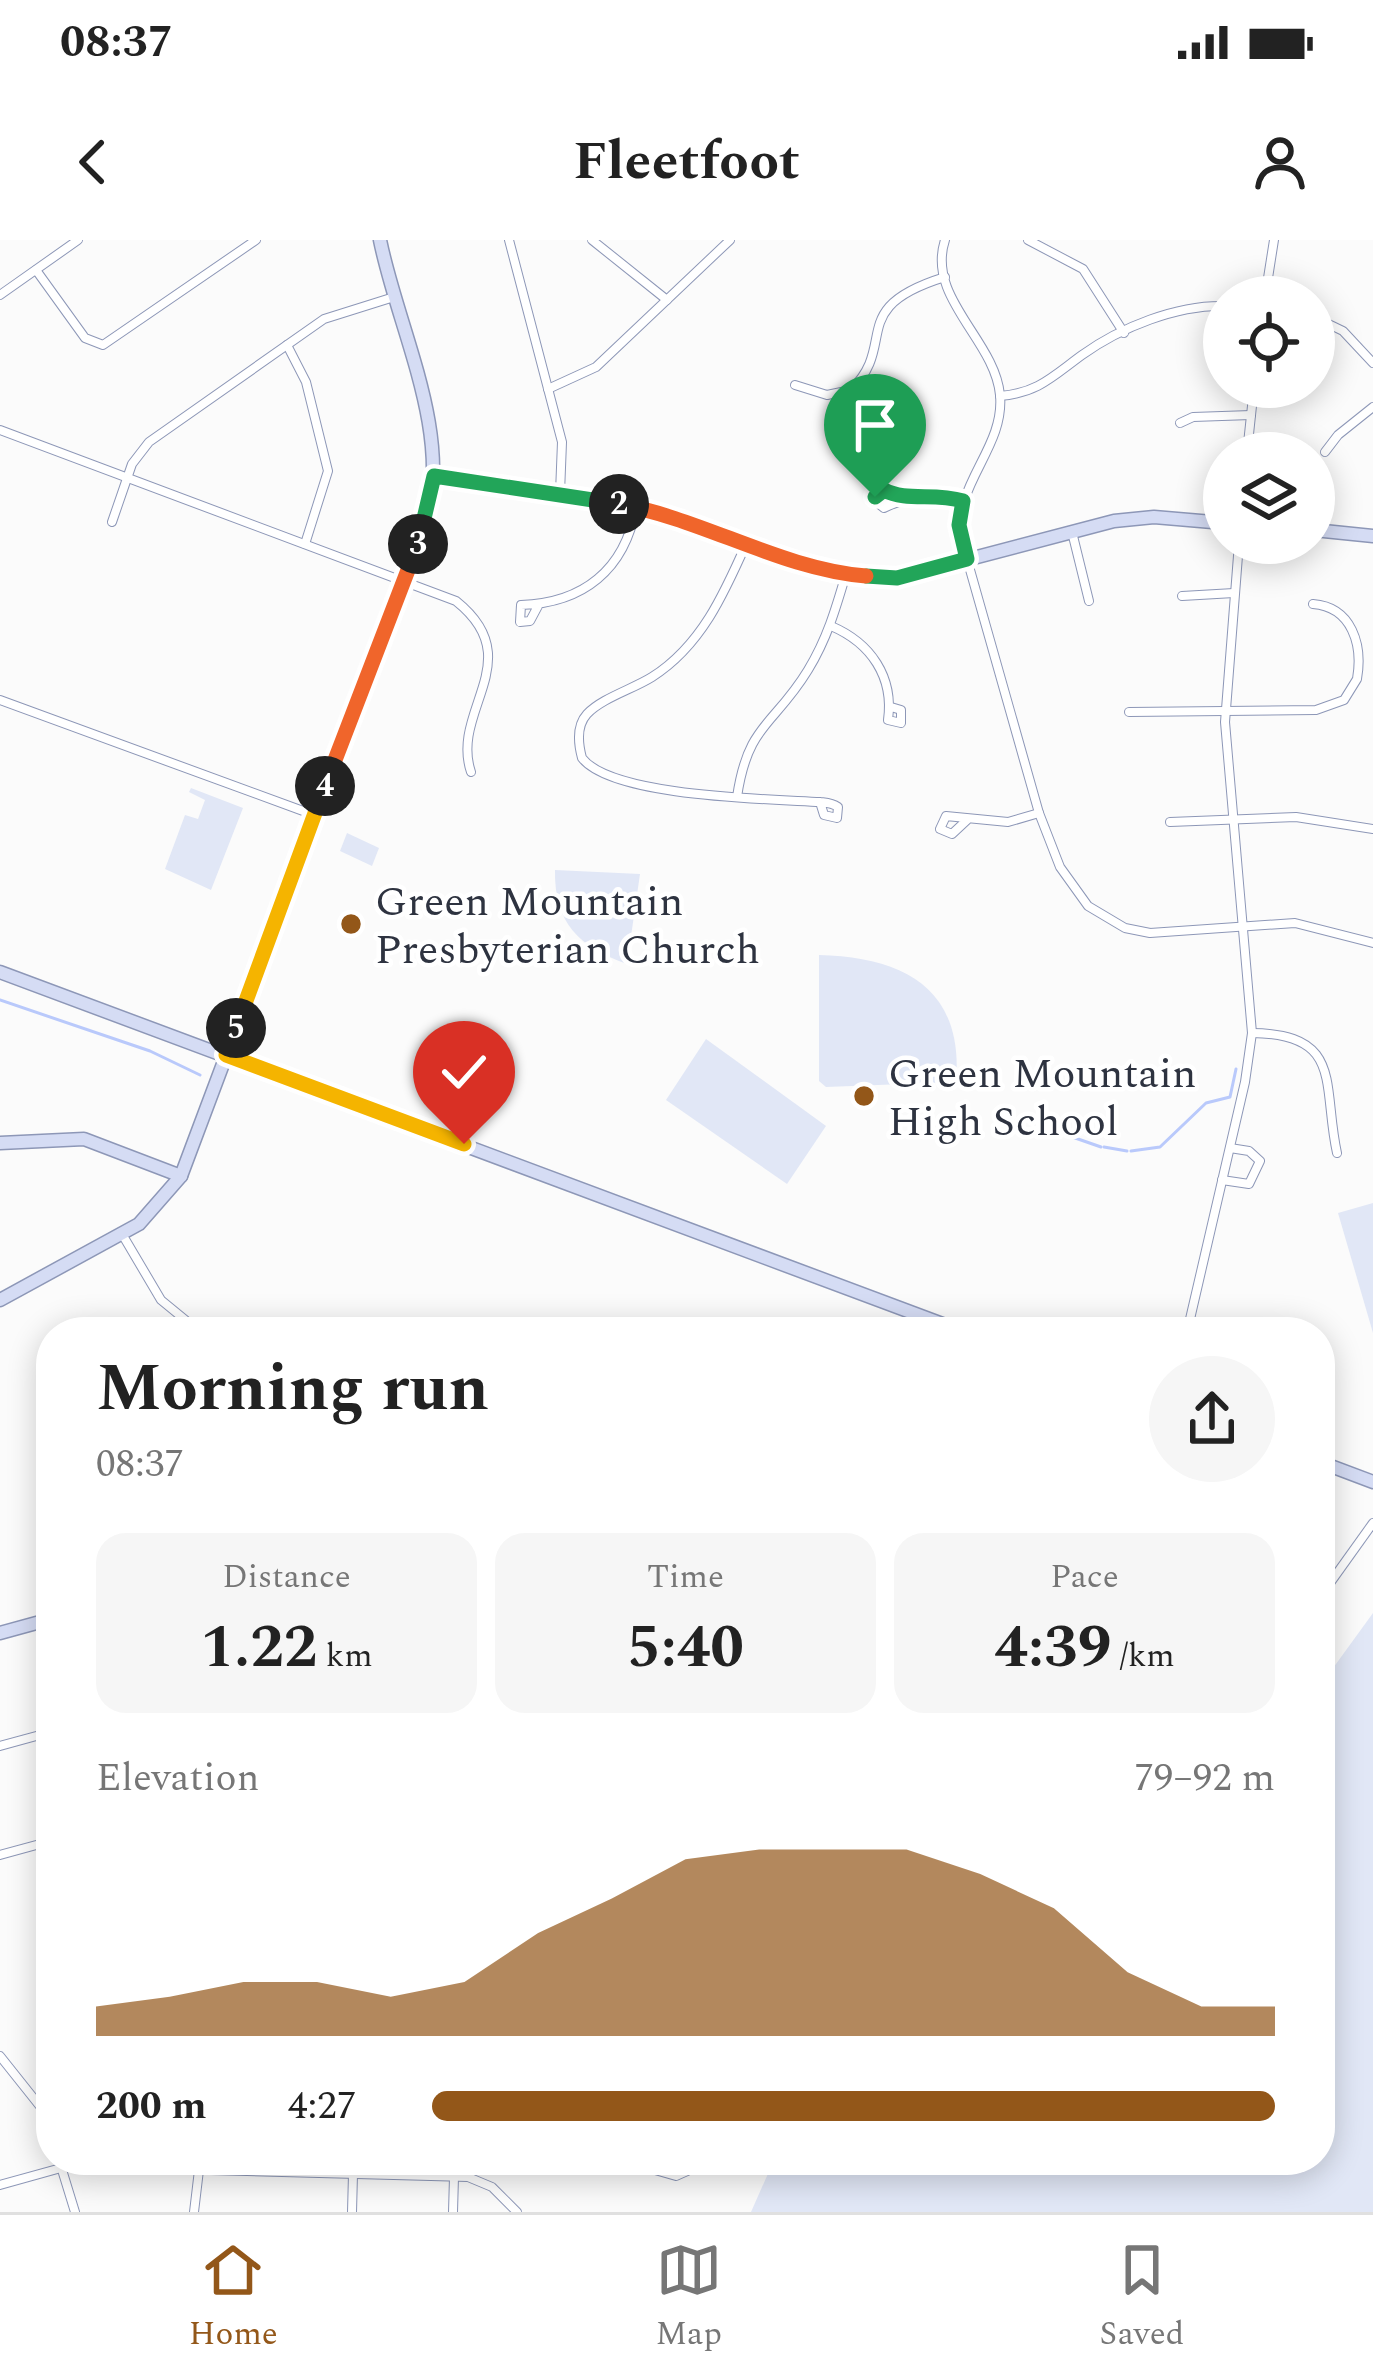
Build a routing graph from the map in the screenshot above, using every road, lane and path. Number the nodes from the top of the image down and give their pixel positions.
1 (56, 240) edge
2 (78, 240) edge
3 (256, 240) edge
4 (380, 240) edge
5 (509, 240) edge
6 (592, 240) edge
7 (730, 240) edge
8 (945, 240) edge
9 (1028, 240) edge
10 (1274, 240) edge
11 (63, 250) junction
12 (36, 270) junction
13 (1268, 276) edge
14 (945, 277) junction
15 (0, 295) edge
16 (394, 296) junction
17 (667, 300) junction
18 (1203, 310) edge
19 (1335, 327) edge
20 (1124, 333) junction
21 (287, 344) junction
22 (1373, 363) edge
23 (795, 386) dead end
24 (548, 389) junction
25 (1000, 396) junction
26 (1373, 407) edge
27 (1252, 408) edge
28 (1251, 415) junction
29 (1180, 423) dead end
30 (0, 430) edge
31 (1249, 432) edge
32 (1335, 438) edge
33 (434, 476) junction
34 (128, 477) junction
35 (560, 493) junction
36 (896, 499) dead end
37 (963, 501) junction
38 (637, 507) junction
39 (112, 522) dead end
40 (1203, 522) edge
41 (1071, 531) junction
42 (1335, 532) edge
43 (1373, 536) edge
44 (748, 541) junction
45 (304, 544) junction
46 (967, 559) junction
47 (1237, 564) edge
48 (845, 574) junction
49 (404, 581) junction
50 (1234, 593) junction
51 (1182, 596) dead end
52 (1089, 601) dead end
53 (1313, 604) dead end
54 (538, 606) dead end
55 (831, 626) junction
56 (0, 700) edge
57 (891, 706) dead end
58 (1129, 712) dead end
59 (1225, 712) junction
60 (471, 772) dead end
61 (737, 797) junction
62 (820, 802) dead end
63 (1040, 813) junction
64 (314, 815) junction
65 (967, 820) dead end
66 (1234, 820) junction
67 (1170, 822) dead end
68 (1373, 829) edge
69 (1245, 927) junction
70 (1373, 943) edge
71 (0, 972) edge
72 (1252, 1033) junction
73 (226, 1055) junction
74 (0, 1143) edge
75 (1230, 1148) junction
76 (1337, 1153) dead end
77 (181, 1176) junction
78 (1222, 1180) junction
79 (122, 1234) junction
80 (0, 1300) edge
81 (181, 1317) edge
82 (908, 1317) edge
83 (1190, 1317) edge
84 (1335, 1468) edge
85 (1373, 1482) edge
86 (1373, 1523) edge
87 (1335, 1576) edge
88 (36, 1623) edge
89 (0, 1633) edge
90 (36, 1736) edge
91 (0, 1746) edge
92 (36, 1845) edge
93 (0, 1855) edge
94 (0, 2056) edge
95 (5, 2073) edge
96 (36, 2102) edge
97 (36, 2172) edge
98 (63, 2175) edge
99 (198, 2175) edge
100 (353, 2175) edge
101 (387, 2175) edge
102 (454, 2177) junction
103 (0, 2185) edge
104 (75, 2212) edge
105 (194, 2212) edge
106 (352, 2212) edge
107 (453, 2212) edge
108 (517, 2212) edge

1 - 11 street
2 - 11 street
3 - 12 street
4 - 16 street
5 - 24 street
6 - 17 street
7 - 17 street
8 - 14 street
9 - 20 street
10 - 13 street
11 - 12 street
12 - 15 street
14 - 23 street
14 - 25 street
16 - 21 street
16 - 33 street
17 - 24 street
18 - 20 street
19 - 22 street
20 - 25 street
21 - 34 street
21 - 45 street
24 - 35 street
25 - 37 street
26 - 32 street
27 - 28 street
28 - 29 street
28 - 31 street
30 - 34 street
33 - 35 street
33 - 49 street
34 - 39 street
34 - 45 street
35 - 38 street
36 - 37 street
37 - 46 street
38 - 44 street
38 - 54 street
40 - 41 street
41 - 46 street
41 - 52 street
42 - 43 street
44 - 48 street
44 - 61 street
45 - 49 street
46 - 48 street
46 - 63 street
47 - 50 street
48 - 55 street
49 - 60 street
49 - 64 street
50 - 51 street
50 - 59 street
53 - 59 street
55 - 57 street
55 - 61 street
56 - 64 street
58 - 59 street
59 - 66 street
61 - 62 street
63 - 65 street
63 - 69 street
64 - 73 street
66 - 67 street
66 - 68 street
66 - 69 street
69 - 70 street
69 - 72 street
71 - 73 street
72 - 75 street
72 - 76 street
73 - 77 street
73 - 82 street
74 - 77 street
75 - 78 street
75 - 78 street
77 - 79 street
78 - 83 street
79 - 80 street
79 - 81 street
84 - 85 street
86 - 87 street
88 - 89 street
90 - 91 street
92 - 93 street
94 - 95 street
95 - 96 street
97 - 103 street
98 - 104 street
99 - 105 street
100 - 106 street
101 - 102 street
102 - 107 street
102 - 108 street

